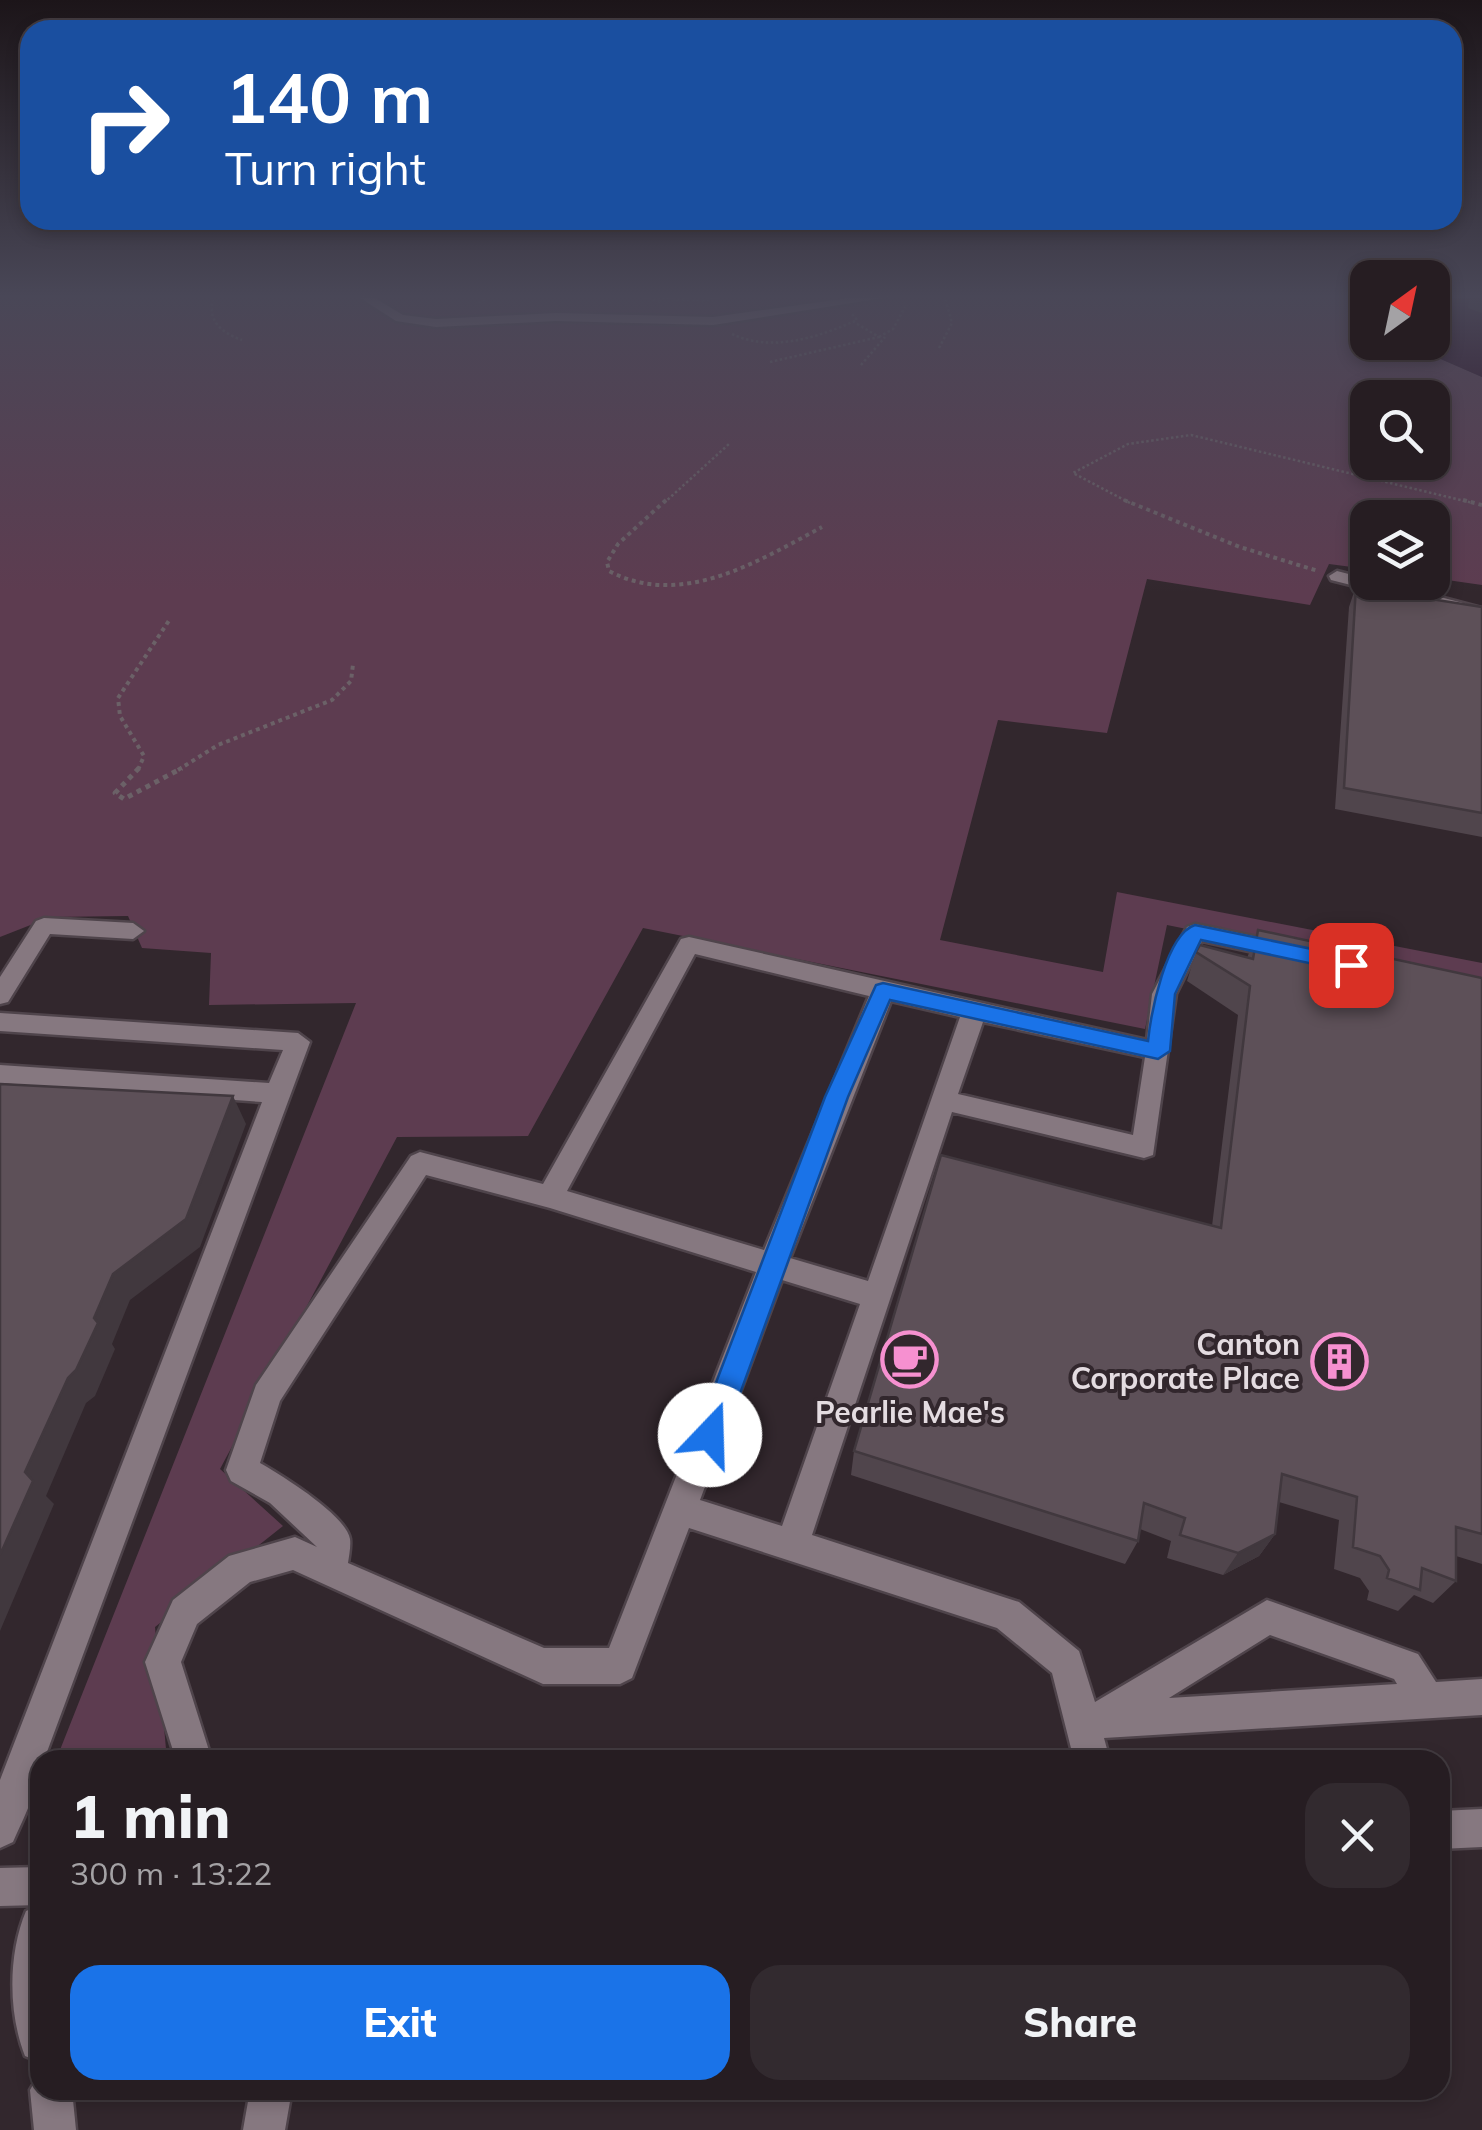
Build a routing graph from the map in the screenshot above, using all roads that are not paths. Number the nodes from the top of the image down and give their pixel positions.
1 (1337, 576) road end
2 (1482, 613) edge
3 (133, 930) dead end
4 (1312, 956) edge
5 (883, 991) junction
6 (0, 996) edge
7 (974, 1010) junction
8 (0, 1022) edge
9 (1158, 1051) junction
10 (0, 1074) edge
11 (278, 1093) junction
12 (942, 1100) junction
13 (550, 1197) junction
14 (775, 1265) junction
15 (876, 1296) junction
16 (682, 1510) junction
17 (793, 1543) junction
18 (330, 1572) junction
19 (1482, 1697) edge
20 (1428, 1700) junction
21 (1094, 1719) junction
22 (192, 1750) edge
23 (1092, 1750) edge
24 (0, 1828) edge
25 (30, 1886) edge
26 (0, 1887) edge
27 (51, 2100) edge
28 (270, 2100) edge
29 (55, 2130) edge
30 (264, 2130) edge

1 - 2 street
3 - 6 street
4 - 9 street
5 - 7 street
5 - 13 street
5 - 14 street
7 - 9 street
7 - 12 street
8 - 11 street
9 - 12 street
10 - 11 street
11 - 24 street
12 - 15 street
13 - 14 street
13 - 18 street
14 - 15 street
14 - 16 street
15 - 17 street
16 - 17 street
16 - 18 street
17 - 21 street
18 - 22 street
19 - 20 street
20 - 21 street
20 - 21 street
21 - 23 street
25 - 26 street
27 - 29 street
28 - 30 street

